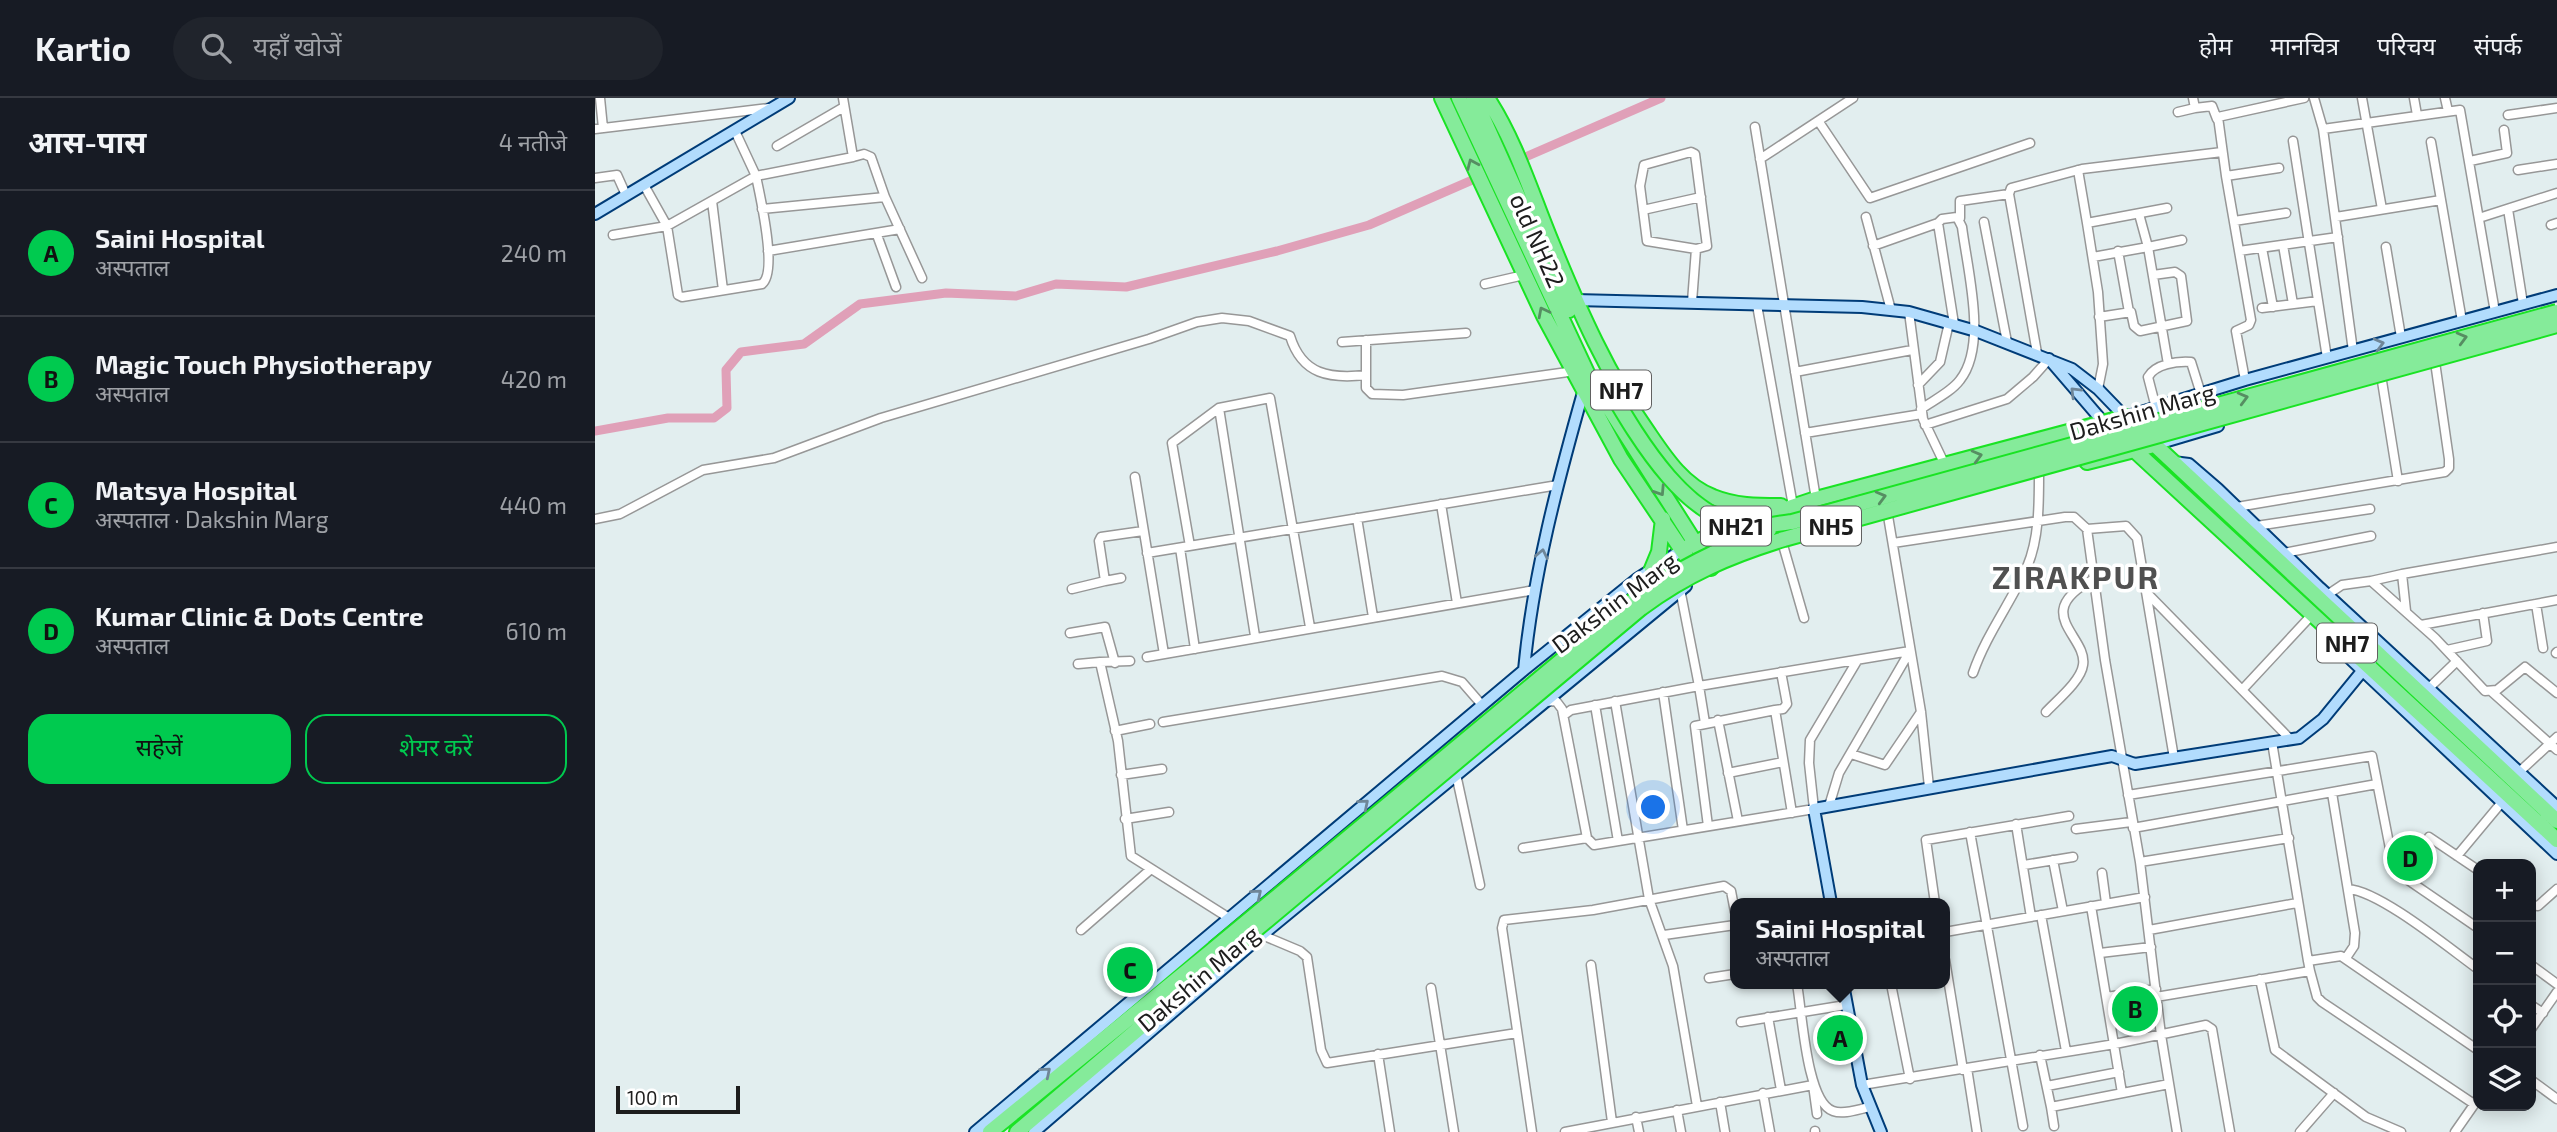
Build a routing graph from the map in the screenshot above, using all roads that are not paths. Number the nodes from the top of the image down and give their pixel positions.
1 (600, 98) edge
2 (789, 98) edge
3 (1442, 98) edge
4 (1459, 98) edge
5 (1474, 98) edge
6 (1487, 98) edge
7 (1853, 98) edge
8 (2193, 98) edge
9 (2304, 98) edge
10 (2314, 98) edge
11 (2362, 98) edge
12 (2414, 98) edge
13 (2445, 98) edge
14 (844, 102) edge
15 (773, 108) junction
16 (2195, 108) junction
17 (2557, 108) edge
18 (2448, 111) junction
19 (2178, 112) dead end
20 (2417, 115) junction
21 (2508, 116) dead end
22 (1483, 117) junction
23 (2217, 119) junction
24 (1819, 122) junction
25 (2367, 123) junction
26 (1755, 127) dead end
27 (599, 128) edge
28 (2323, 130) junction
29 (2504, 130) dead end
30 (735, 131) junction
31 (2293, 141) dead end
32 (2431, 142) dead end
33 (2030, 143) dead end
34 (777, 146) dead end
35 (2222, 152) junction
36 (853, 157) junction
37 (1761, 159) junction
38 (2470, 161) junction
39 (2557, 164) edge
40 (2279, 168) dead end
41 (2078, 170) junction
42 (2518, 170) dead end
43 (756, 176) junction
44 (2226, 176) junction
45 (595, 178) edge
46 (644, 185) junction
47 (1515, 189) junction
48 (2557, 193) edge
49 (2008, 194) junction
50 (626, 195) junction
51 (885, 197) junction
52 (1701, 197) junction
53 (2441, 200) junction
54 (712, 201) junction
55 (2167, 208) dead end
56 (762, 209) junction
57 (2382, 209) junction
58 (2508, 209) junction
59 (1643, 210) junction
60 (2286, 213) dead end
61 (595, 214) edge
62 (2139, 214) junction
63 (1866, 217) dead end
64 (2336, 217) junction
65 (2479, 218) junction
66 (1960, 219) junction
67 (2234, 221) junction
68 (1984, 222) dead end
69 (1938, 223) junction
70 (2087, 223) junction
71 (667, 226) junction
72 (900, 229) junction
73 (613, 235) dead end
74 (877, 235) junction
75 (2338, 237) junction
76 (2182, 240) dead end
77 (2309, 241) junction
78 (2283, 245) junction
79 (1873, 246) junction
80 (2148, 247) junction
81 (2386, 247) dead end
82 (2262, 248) junction
83 (1696, 249) junction
84 (768, 251) junction
85 (2118, 251) junction
86 (2239, 251) junction
87 (2093, 257) junction
88 (1524, 275) junction
89 (2153, 275) junction
90 (922, 278) dead end
91 (1485, 284) dead end
92 (896, 287) dead end
93 (723, 290) junction
94 (2557, 295) edge
95 (1575, 300) junction
96 (2318, 301) junction
97 (1692, 302) junction
98 (2293, 304) junction
99 (2523, 304) junction
100 (1757, 305) junction
101 (1784, 305) junction
102 (2273, 307) junction
103 (2262, 309) dead end
104 (1891, 310) junction
105 (1909, 312) junction
106 (2129, 312) junction
107 (2495, 312) junction
108 (2557, 312) edge
109 (2099, 317) junction
110 (2462, 321) junction
111 (1951, 323) junction
112 (2557, 327) edge
113 (2162, 328) junction
114 (1976, 331) junction
115 (1466, 334) dead end
116 (2401, 338) junction
117 (1366, 340) junction
118 (1342, 342) dead end
119 (2007, 342) junction
120 (1912, 350) junction
121 (2353, 351) junction
122 (2037, 353) junction
123 (2327, 358) junction
124 (2049, 359) junction
125 (2435, 362) junction
126 (2168, 364) junction
127 (1575, 371) junction
128 (1795, 372) junction
129 (1366, 375) junction
130 (2381, 375) junction
131 (2245, 380) junction
132 (1918, 385) junction
133 (1584, 389) junction
134 (2098, 389) junction
135 (2201, 394) junction
136 (1219, 408) junction
137 (2156, 408) junction
138 (1922, 412) junction
139 (2125, 417) junction
140 (2104, 423) junction
141 (1925, 425) junction
142 (1805, 433) junction
143 (2154, 445) junction
144 (2139, 454) junction
145 (2173, 462) junction
146 (1945, 465) junction
147 (2039, 475) junction
148 (1135, 477) dead end
149 (2398, 481) junction
150 (1558, 485) junction
151 (1816, 499) junction
152 (1441, 504) junction
153 (1793, 506) junction
154 (2237, 507) junction
155 (2370, 509) dead end
156 (1888, 516) junction
157 (1357, 518) junction
158 (595, 519) edge
159 (1663, 519) junction
160 (1792, 522) junction
161 (2037, 522) junction
162 (2256, 526) junction
163 (1293, 529) junction
164 (2087, 529) junction
165 (1143, 531) junction
166 (2371, 536) dead end
167 (1239, 538) junction
168 (1893, 544) junction
169 (1783, 545) junction
170 (1190, 546) junction
171 (1688, 547) junction
172 (2557, 547) edge
173 (1180, 548) junction
174 (1147, 553) junction
175 (2284, 553) junction
176 (1652, 569) junction
177 (1706, 574) junction
178 (2402, 574) junction
179 (1121, 578) dead end
180 (2094, 579) junction
181 (1105, 581) junction
182 (2371, 582) junction
183 (1072, 589) dead end
184 (1680, 589) junction
185 (1535, 590) junction
186 (2147, 593) junction
187 (2327, 594) junction
188 (2557, 600) edge
189 (1457, 603) junction
190 (2536, 604) junction
191 (2406, 611) junction
192 (2483, 613) junction
193 (1373, 617) junction
194 (1804, 618) dead end
195 (2308, 619) junction
196 (2421, 625) junction
197 (1310, 627) junction
198 (1070, 633) dead end
199 (1255, 636) junction
200 (2543, 648) dead end
201 (1195, 649) junction
202 (2447, 650) junction
203 (1910, 652) junction
204 (2379, 652) junction
205 (1164, 654) junction
206 (1147, 657) dead end
207 (1130, 661) dead end
208 (1857, 661) junction
209 (2457, 661) junction
210 (1100, 662) junction
211 (1115, 663) junction
212 (1077, 664) dead end
213 (2366, 667) junction
214 (1524, 670) junction
215 (1781, 672) junction
216 (1973, 673) dead end
217 (1699, 686) junction
218 (2429, 688) junction
219 (2242, 690) junction
220 (1663, 692) junction
221 (2492, 692) junction
222 (2557, 693) edge
223 (1615, 701) junction
224 (1542, 702) junction
225 (1482, 705) junction
226 (1595, 705) junction
227 (1775, 710) junction
228 (1921, 712) junction
229 (2046, 712) dead end
230 (1564, 715) junction
231 (1718, 720) junction
232 (1163, 722) dead end
233 (1705, 723) junction
234 (1150, 724) dead end
235 (1115, 731) junction
236 (2290, 739) junction
237 (2271, 742) junction
238 (2555, 744) edge
239 (1851, 754) junction
240 (2174, 758) junction
241 (2123, 760) junction
242 (1783, 762) junction
243 (1162, 769) dead end
244 (2278, 771) junction
245 (1728, 773) junction
246 (1456, 774) junction
247 (1121, 775) junction
248 (2516, 775) junction
249 (2377, 784) junction
250 (1929, 788) junction
251 (2332, 793) junction
252 (2128, 794) junction
253 (2282, 802) junction
254 (2502, 802) junction
255 (1829, 806) junction
256 (2557, 807) edge
257 (1814, 809) junction
258 (1170, 812) dead end
259 (1792, 813) junction
260 (2069, 816) dead end
261 (1125, 819) junction
262 (1738, 821) junction
263 (2557, 821) edge
264 (2017, 824) junction
265 (1708, 825) junction
266 (2132, 825) junction
267 (2076, 829) dead end
268 (1683, 830) junction
269 (1970, 832) junction
270 (1639, 837) junction
271 (2429, 837) dead end
272 (1587, 838) junction
273 (2289, 838) junction
274 (2557, 840) edge
275 (1618, 841) junction
276 (1312, 848) junction
277 (1523, 848) dead end
278 (2557, 854) edge
279 (2457, 856) junction
280 (2073, 857) dead end
281 (2053, 860) junction
282 (2140, 862) junction
283 (2024, 865) junction
284 (2473, 867) edge
285 (1151, 869) junction
286 (1336, 873) junction
287 (2102, 873) dead end
288 (1480, 884) dead end
289 (2348, 889) junction
290 (2557, 889) edge
291 (2145, 897) junction
292 (1732, 898) edge
293 (1830, 898) edge
294 (1934, 898) edge
295 (1649, 899) junction
296 (2106, 903) junction
297 (2297, 903) junction
298 (2091, 906) junction
299 (2536, 906) edge
300 (2063, 911) junction
301 (2041, 915) junction
302 (2031, 917) junction
303 (1229, 918) junction
304 (1987, 923) junction
305 (2473, 925) edge
306 (1730, 926) edge
307 (1081, 930) dead end
308 (2149, 930) junction
309 (1950, 931) edge
310 (1262, 935) junction
311 (1664, 935) junction
312 (2151, 947) junction
313 (1219, 953) junction
314 (2100, 953) junction
315 (2346, 958) junction
316 (2308, 961) junction
317 (1591, 965) dead end
318 (2473, 966) edge
319 (2536, 969) edge
320 (2310, 971) junction
321 (1730, 975) edge
322 (1709, 978) dead end
323 (2260, 979) junction
324 (2557, 984) edge
325 (1950, 987) edge
326 (1431, 988) dead end
327 (1798, 989) edge
328 (1844, 989) edge
329 (1892, 989) edge
330 (2557, 992) edge
331 (2156, 993) junction
332 (2107, 997) junction
333 (1846, 1005) junction
334 (2536, 1008) edge
335 (1801, 1013) junction
336 (2543, 1013) junction
337 (1769, 1017) junction
338 (1741, 1022) dead end
339 (2536, 1022) edge
340 (1517, 1032) junction
341 (2161, 1035) junction
342 (2115, 1044) junction
343 (1441, 1045) junction
344 (2475, 1048) edge
345 (2066, 1051) junction
346 (1378, 1054) junction
347 (2041, 1055) junction
348 (2011, 1061) junction
349 (1965, 1069) junction
350 (2119, 1072) junction
351 (1910, 1079) junction
352 (2169, 1084) junction
353 (2536, 1084) edge
354 (1813, 1085) junction
355 (1862, 1085) junction
356 (2047, 1086) junction
357 (1780, 1090) junction
358 (1763, 1093) junction
359 (2122, 1093) junction
360 (2334, 1093) junction
361 (2557, 1099) edge
362 (2473, 1100) edge
363 (1720, 1102) junction
364 (1697, 1106) junction
365 (2473, 1106) edge
366 (1870, 1107) junction
367 (2051, 1107) junction
368 (1677, 1110) junction
369 (1817, 1114) dead end
370 (1636, 1117) junction
371 (1612, 1122) junction
372 (2023, 1126) dead end
373 (2054, 1126) dead end
374 (2378, 1129) edge
375 (975, 1132) edge
376 (990, 1132) edge
377 (1017, 1132) edge
378 (1034, 1132) edge
379 (1390, 1132) edge
380 (1454, 1132) edge
381 (1532, 1132) edge
382 (1565, 1132) edge
383 (1639, 1132) edge
384 (1681, 1132) edge
385 (1725, 1132) edge
386 (1770, 1132) edge
387 (1881, 1132) edge
388 (1977, 1132) edge
389 (2177, 1132) edge
390 (2230, 1132) edge
391 (2300, 1132) edge
392 (2401, 1132) edge
393 (2455, 1132) edge

1 - 27 street
2 - 15 street
88 -> 3 highway
4 - 22 highway
5 - 22 highway
6 - 22 highway, NH7
7 - 24 street
8 - 16 street
9 - 23 street
10 - 28 street
11 - 25 street
12 - 20 street
13 - 18 street
14 - 34 street
14 - 36 street
15 - 27 street
15 - 30 street
16 - 19 street
16 - 23 street
17 - 21 street
18 - 20 street
18 - 38 street
20 - 25 street
22 - 47 highway, NH7
22 - 47 highway
23 - 35 street
24 - 33 street
24 - 37 street
25 - 28 street
25 - 57 street
26 - 37 street
28 - 64 street
29 - 38 street
30 - 43 street
30 - 46 street
31 - 77 street
32 - 53 street
35 - 41 street
35 - 44 street
36 - 43 street
36 - 51 street
37 - 101 street
38 - 65 street
39 - 42 street
40 - 44 street
41 - 49 street
41 - 70 street
43 - 54 street
43 - 56 street
44 - 67 street
45 - 50 street
46 - 50 street
46 - 71 street
47 - 95 highway, NH7
47 - 160 highway, old NH22, bridge
47 -> 171 highway
48 - 58 street
49 - 66 street
49 - 122 street
50 - 61 street
51 - 56 street
51 - 72 street
52 - 59 street
52 - 59 street
52 - 83 street
53 - 57 street
53 - 110 street
54 - 71 street
54 - 93 street
55 - 62 street
56 - 84 street
57 - 64 street
58 - 65 street
58 - 99 street
59 - 83 street
60 - 67 street
62 - 70 street
62 - 80 street
63 - 79 street
64 - 75 street
65 - 107 street
66 - 69 street
66 - 114 street
67 - 86 street
68 - 119 street
69 - 79 street
69 - 111 street
70 - 87 street
71 - 73 street
71 - 93 street
72 - 74 street
72 - 90 street
74 - 84 street
74 - 92 street
75 - 77 street
75 - 121 street
76 - 80 street
77 - 78 street
77 - 96 street
78 - 82 street
78 - 98 street
79 - 104 street
80 - 85 street
80 - 89 street
81 - 116 street
82 - 86 street
82 - 102 street
83 - 97 street
84 - 93 street
85 - 87 street
85 - 106 street
86 - 131 street
87 - 109 street
88 - 91 street
127 -> 88 highway
89 - 113 street
89 - 113 street
94 - 99 street, Dakshin Marg
95 - 97 street
95 - 153 highway, NH7
96 - 98 street
96 - 123 street
97 - 100 street
98 - 102 street
99 - 107 street, Dakshin Marg
100 - 101 street
100 - 153 street
101 - 104 street
101 - 128 street
102 - 103 street
104 - 105 street
105 - 111 street
105 - 120 street
106 - 109 street
106 - 113 street
107 - 110 street, Dakshin Marg
160 -> 108 highway, NH5, bridge
109 - 134 street
110 - 116 street, Dakshin Marg
111 - 114 street
111 - 132 street
112 - 125 street
112 - 313 highway, Dakshin Marg / NH5, bridge
113 - 126 street
114 - 119 street
114 - 138 street
115 - 117 street
121 -> 116 street, Dakshin Marg
117 - 118 street
117 - 129 street
119 - 122 street
120 - 128 street
120 - 132 street
121 - 123 street, Dakshin Marg
122 - 124 street
123 - 131 street, Dakshin Marg
124 - 134 street
140 -> 124 street
124 - 141 street
125 - 130 street
125 - 149 street
126 - 135 street
126 - 137 street
127 - 129 street
127 - 133 highway
128 - 142 street
129 - 158 street
130 - 143 street
130 - 149 street
131 - 135 street, Dakshin Marg
132 - 138 street
133 - 150 street
133 - 159 highway
134 - 139 street
135 - 137 street, Dakshin Marg
136 - 163 street
136 - 167 street
136 - 170 street
137 - 139 street, Dakshin Marg
138 - 141 street
138 - 142 street
139 - 140 highway, Dakshin Marg / NH7
139 - 143 highway, NH7
140 - 144 highway, NH7
146 -> 140 highway, Dakshin Marg / NH7
141 - 146 street
142 - 151 street
143 - 144 highway
143 - 145 highway, NH7
144 - 147 highway
144 - 195 street
144 - 213 highway, NH7
145 - 154 street
145 - 204 highway, NH7
146 - 151 highway, Dakshin Marg / NH7
147 - 156 highway
147 - 161 street
148 - 165 street
149 - 154 street
150 - 152 street
185 -> 150 street
151 - 153 highway, Dakshin Marg / NH7
152 - 157 street
152 - 189 street
153 - 171 highway, Dakshin Marg / NH21
154 - 162 street
155 - 162 street
156 - 168 street
156 - 169 highway
157 - 163 street
157 - 193 street
159 - 171 highway
159 - 176 highway
160 - 313 highway, Dakshin Marg / NH5, bridge
161 - 164 street
161 - 168 street
161 - 216 street
162 - 175 street
163 - 167 street
163 - 197 street
164 - 180 street
164 - 186 street
165 - 174 street
165 - 181 street
166 - 175 street
167 - 170 street
167 - 199 street
168 - 203 street
169 - 177 highway
169 - 194 street
170 - 173 street
171 - 176 street, Dakshin Marg / NH21
171 - 177 highway
172 - 178 street
173 - 174 street
173 - 201 street
174 - 205 street
175 - 187 street
176 - 214 street, Dakshin Marg
177 - 184 street, Dakshin Marg
178 - 182 street
178 - 191 street
179 - 181 street
180 - 229 street
180 - 241 street
181 - 183 street
182 - 187 street
182 - 191 street
184 - 217 street
184 - 224 street, Dakshin Marg
185 - 189 street
185 - 214 street
186 - 219 street
186 - 240 street
187 - 218 street
188 - 190 street
189 - 193 street
190 - 192 street
190 - 200 street
191 - 196 street
192 - 196 street
192 - 202 street
193 - 197 street
195 - 213 street
195 - 219 street
196 - 202 street
197 - 199 street
198 - 211 street
199 - 201 street
201 - 205 street
202 - 209 street
203 - 208 street
203 - 228 street
203 - 239 street
204 - 213 street
204 - 248 highway, NH7
205 - 206 street
207 - 211 street
208 - 215 street
208 - 257 street
209 - 218 street
209 - 221 street
210 - 211 street
210 - 212 street
210 - 235 street
213 - 236 street
213 - 254 street
213 - 274 highway, NH7
214 - 225 street, Dakshin Marg
215 - 217 street
215 - 227 street
217 - 220 street
217 - 233 street
218 - 248 street
219 - 236 street
220 - 223 street
220 - 268 street
221 - 222 street
221 - 238 street
223 - 226 street
223 - 270 street
224 - 230 street
224 - 246 street, Dakshin Marg
225 - 232 street
276 -> 225 street, Dakshin Marg
226 - 230 street
226 - 275 street
227 - 231 street
227 - 242 street
228 - 239 street
228 - 250 street
230 - 272 street
231 - 233 street
231 - 245 street
233 - 265 street
234 - 235 street
235 - 247 street
236 - 237 street
237 - 240 street
237 - 244 street
238 - 248 street
239 - 255 street
240 - 241 street
241 - 250 street
241 - 252 street
242 - 245 street
242 - 259 street
243 - 247 street
244 - 249 street
244 - 252 street
244 - 253 street
245 - 262 street
246 - 286 street, Dakshin Marg
246 - 288 street
247 - 261 street
248 - 256 street
248 - 263 highway, NH7
249 - 251 street
249 - 305 street
250 - 255 street
251 - 253 street
251 - 289 street
252 - 266 street
253 - 266 street
253 - 273 street
254 - 278 street
254 - 279 street
255 - 257 street
257 - 259 street
257 - 293 street
258 - 261 street
259 - 262 street
260 - 264 street
261 - 285 street
262 - 265 street
264 - 269 street
264 - 283 street
265 - 268 street
266 - 267 street
266 - 282 street
268 - 270 street
269 - 294 street
269 - 304 street
270 - 275 street
270 - 295 street
271 - 279 street
272 - 275 street
272 - 277 street
273 - 282 street
273 - 297 street
276 - 286 street
303 -> 276 street, Dakshin Marg
279 - 284 street
280 - 281 street
281 - 283 street
281 - 300 street
282 - 291 street
283 - 302 street
285 - 303 street
285 - 307 street
286 - 310 street, Dakshin Marg
287 - 296 street
289 - 315 street
289 - 318 street
290 - 299 street
291 - 296 street
291 - 308 street
292 - 295 street
295 - 311 street
295 - 340 street
296 - 298 street
297 - 308 street
297 - 316 street
298 - 300 street
298 - 314 street
300 - 301 street
301 - 302 street
301 - 345 street
302 - 304 street
375 -> 303 street, Dakshin Marg
304 - 309 street
304 - 348 street
306 - 311 street
308 - 312 street
310 - 346 street
310 - 378 street, Dakshin Marg
311 - 364 street
312 - 314 street
312 - 331 street
313 - 376 highway, Dakshin Marg
313 - 377 highway, Dakshin Marg
314 - 332 street
315 - 316 street
315 - 344 street
316 - 320 street
317 - 371 street
319 - 324 street
320 - 323 street
320 - 362 street
321 - 322 street
323 - 331 street
323 - 360 street
325 - 349 street
326 - 343 street
327 - 335 street
328 - 333 street
329 - 351 street
330 - 336 street
331 - 332 street
331 - 341 street
332 - 342 street
333 - 335 street
333 - 355 street
334 - 336 street
335 - 337 street
335 - 354 street
336 - 339 street
337 - 338 street
337 - 357 street
340 - 343 street
340 - 381 street
341 - 342 street
341 - 352 street
341 - 390 street
342 - 345 street
342 - 350 street
343 - 346 street
343 - 380 street
345 - 347 street
346 - 379 street
347 - 348 street
347 - 356 street
348 - 349 street
348 - 372 street
349 - 351 street
349 - 388 street
350 - 356 street
350 - 359 street
351 - 355 street
352 - 359 street
352 - 389 street
353 - 361 street
354 - 357 street
354 - 366 street
354 - 369 street
355 - 366 street
356 - 367 street
357 - 358 street
358 - 363 street
358 - 386 street
359 - 367 street
360 - 374 street
360 - 391 street
363 - 364 street
363 - 385 street
364 - 368 street
365 - 393 street
366 - 387 street
367 - 373 street
368 - 370 street
368 - 384 street
370 - 371 street
370 - 383 street
371 - 382 street
374 - 392 street

